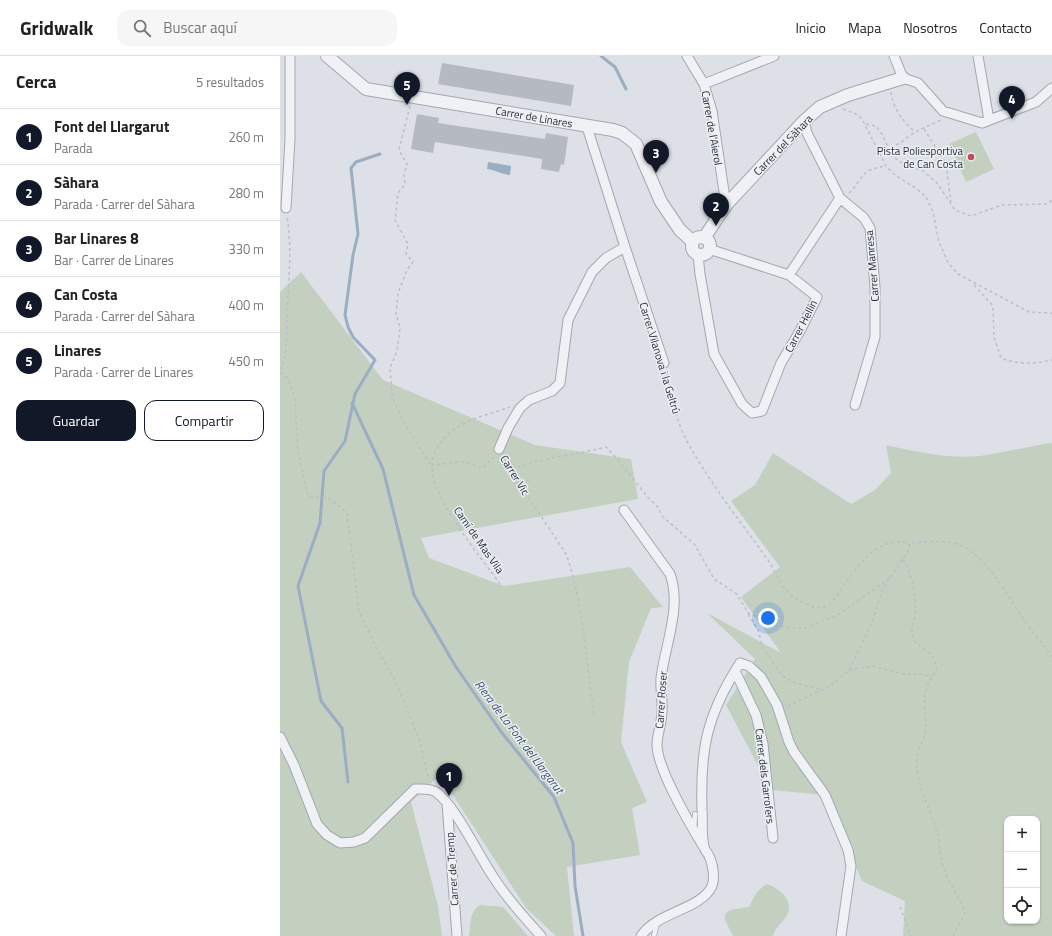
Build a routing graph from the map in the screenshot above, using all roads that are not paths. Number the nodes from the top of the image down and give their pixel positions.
1 (290, 56) edge
2 (326, 56) edge
3 (687, 56) edge
4 (774, 56) edge
5 (894, 56) edge
6 (978, 56) edge
7 (897, 80) junction
8 (704, 84) junction
9 (1052, 88) edge
10 (989, 120) junction
11 (804, 121) junction
12 (587, 126) junction
13 (840, 198) junction
14 (726, 205) junction
15 (286, 208) road end
16 (698, 240) junction
17 (625, 247) junction
18 (704, 252) junction
19 (789, 275) junction
20 (664, 363) road end
21 (855, 405) dead end
22 (500, 449) road end
23 (624, 510) dead end
24 (738, 667) junction
25 (280, 737) edge
26 (447, 802) junction
27 (695, 814) dead end
28 (694, 831) junction
29 (773, 838) dead end
30 (704, 847) junction
31 (657, 921) junction
32 (457, 936) edge
33 (540, 936) edge
34 (641, 936) edge
35 (654, 936) edge
36 (841, 936) edge

1 - 15 street
2 - 12 street, Carrer de Linares
3 - 8 street, Carrer de l'Aierol
4 - 8 street
5 - 7 street
6 - 10 street
7 - 10 street
7 - 11 street, Carrer del Sàhara
8 - 14 street, Carrer de l'Aierol
9 - 10 street
11 - 13 street, Carrer Manresa
11 - 14 street, Carrer del Sàhara
12 - 16 street, Carrer de Linares
12 - 17 street, Carrer Vilanova i la Geltrú
13 - 19 street
13 - 21 street, Carrer Manresa
14 - 16 street, Carrer del Sàhara
16 - 18 street
17 - 20 street, Carrer Vilanova i la Geltrú
17 - 22 street, Carrer Vic
18 - 19 street, Carrer Hellín
18 - 19 street, Carrer Hellín
23 - 28 street, Carrer Roser
24 - 29 street, Carrer dels Garrofers
24 - 30 street
24 - 36 street
25 - 26 street
26 - 32 street, Carrer de Tremp
26 - 33 street
27 - 28 lane
28 - 30 street, Carrer Roser
30 - 31 street
31 - 34 street
31 - 35 lane

